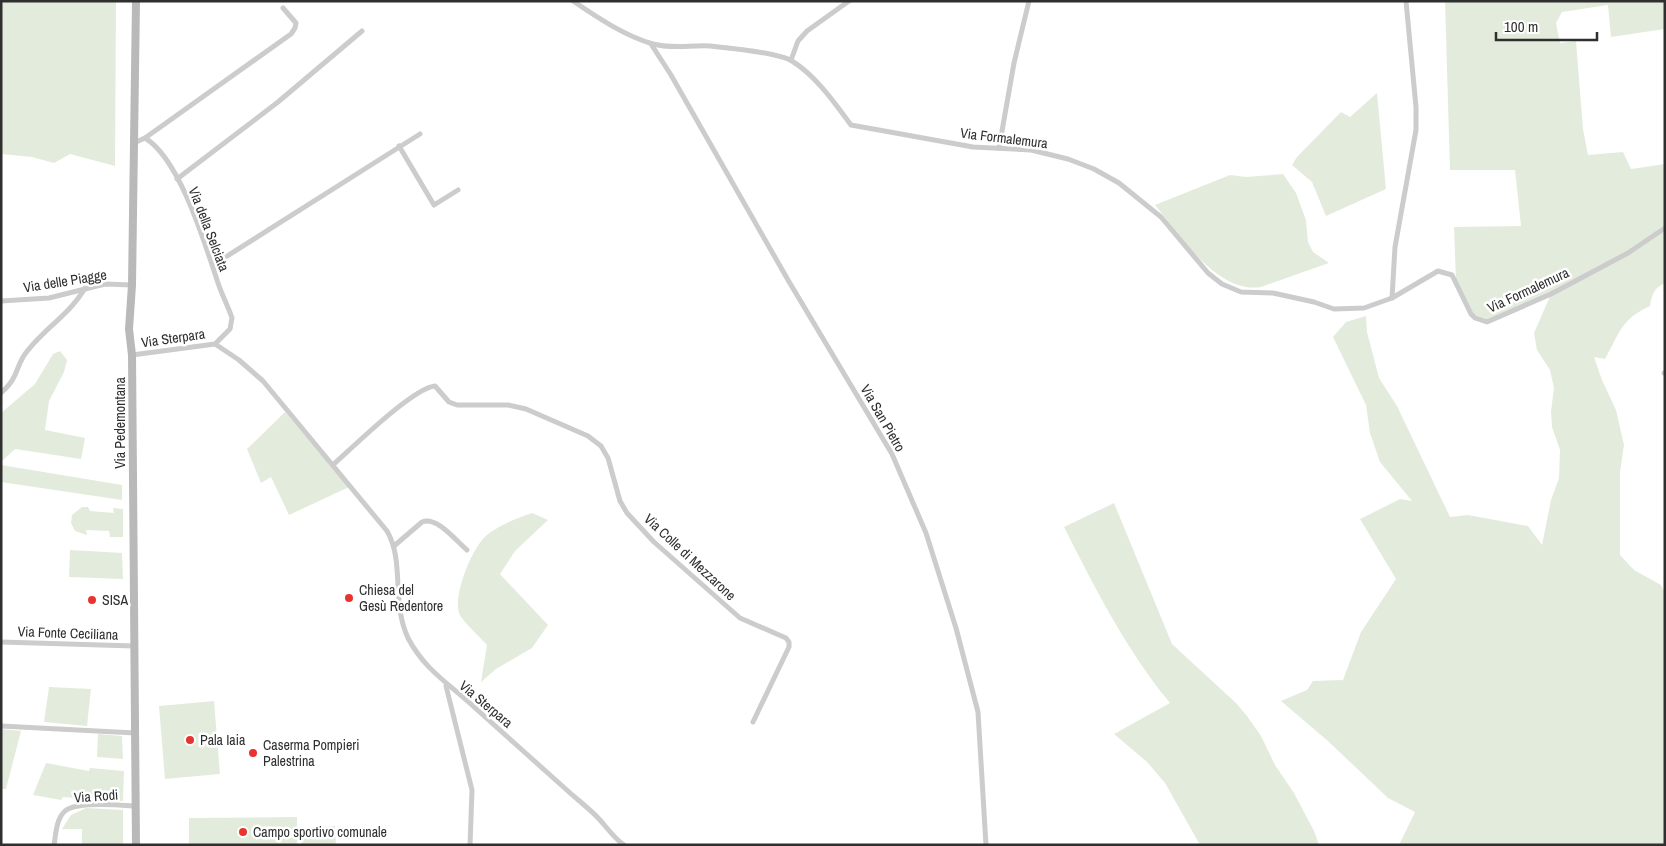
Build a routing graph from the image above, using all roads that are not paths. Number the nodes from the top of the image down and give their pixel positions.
1 (136, 1) edge
2 (573, 1) edge
3 (849, 1) edge
4 (1029, 1) edge
5 (1406, 1) edge
6 (283, 8) dead end
7 (362, 30) dead end
8 (651, 44) junction
9 (791, 60) junction
10 (420, 134) dead end
11 (145, 138) junction
12 (134, 143) junction
13 (399, 146) junction
14 (999, 148) junction
15 (177, 179) junction
16 (458, 190) dead end
17 (1665, 228) edge
18 (213, 265) junction
19 (132, 284) junction
20 (85, 288) junction
21 (1392, 298) junction
22 (1, 301) edge
23 (215, 344) junction
24 (132, 355) junction
25 (1, 393) edge
26 (334, 464) junction
27 (394, 546) junction
28 (467, 550) dead end
29 (1, 642) edge
30 (134, 646) junction
31 (446, 685) junction
32 (752, 722) dead end
33 (1, 726) edge
34 (135, 733) junction
35 (136, 806) junction
36 (54, 845) edge
37 (136, 845) edge
38 (470, 845) edge
39 (624, 845) edge
40 (986, 845) edge

1 - 12 street, Via Pedemontana
2 - 8 street
3 - 9 street
4 - 14 street
5 - 21 street
6 - 11 street
7 - 15 street
8 - 9 street, Via Formalemura
8 - 40 street, Via San Pietro
9 - 14 street, Via Formalemura
10 - 13 street
11 - 12 street
11 - 15 street, Via della Selciata
12 - 19 street, Via Pedemontana
13 - 16 street
13 - 18 street
14 - 21 street, Via Formalemura
15 - 18 street, Via della Selciata
17 - 21 street, Via Formalemura
18 - 23 street, Via della Selciata
19 - 20 street, Via delle Piagge
19 - 24 street, Via Pedemontana
20 - 22 street, Via delle Piagge
20 - 25 street
23 - 24 street, Via Sterpara
23 - 26 street, Via Sterpara
24 - 30 street, Via Pedemontana
26 - 27 street, Via Sterpara
26 - 32 street, Via Colle di Mezzarone
27 - 28 street
27 - 31 street, Via Sterpara
29 - 30 street, Via Fonte Ceciliana
30 - 34 street, Via Pedemontana
31 - 38 street
31 - 39 street, Via Sterpara
33 - 34 street
34 - 35 street, Via Pedemontana
35 - 36 street, Via Rodi
35 - 37 street, Via Pedemontana

